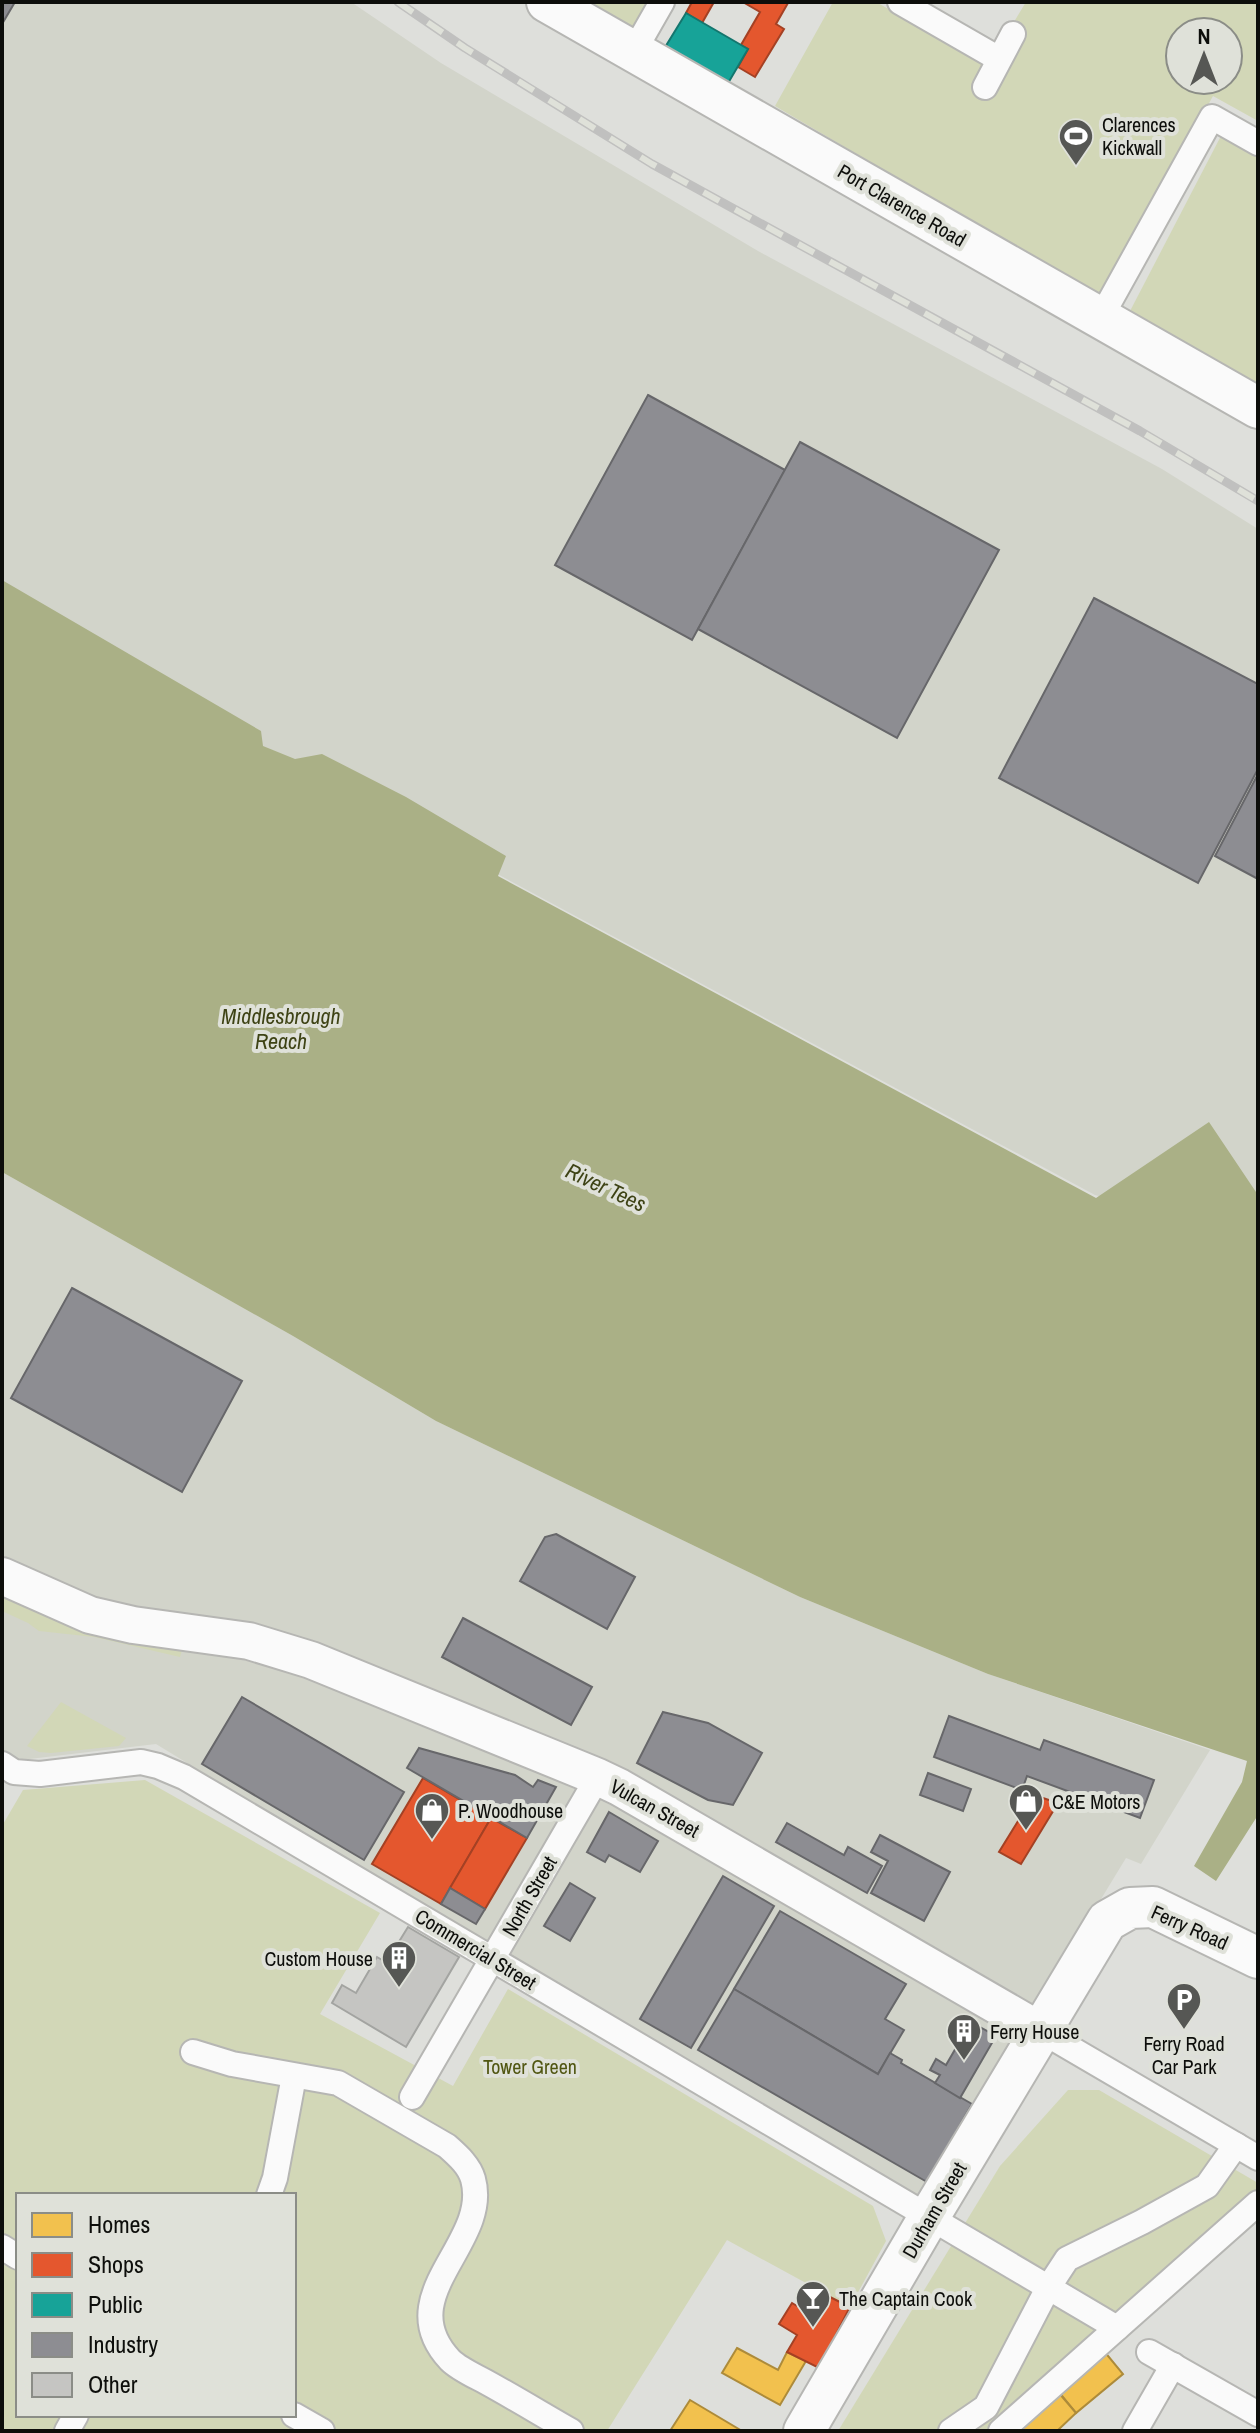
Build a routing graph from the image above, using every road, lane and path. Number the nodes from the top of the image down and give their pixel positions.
1 (547, 2) edge
2 (662, 2) edge
3 (900, 2) edge
4 (1013, 34) dead end
5 (634, 51) junction
6 (999, 59) junction
7 (985, 87) dead end
8 (1258, 143) edge
9 (1100, 319) junction
10 (1258, 408) edge
11 (2, 1576) edge
12 (6, 1776) edge
13 (598, 1777) junction
14 (1258, 1958) edge
15 (493, 1959) junction
16 (1041, 2031) junction
17 (193, 2052) dead end
18 (294, 2076) junction
19 (412, 2097) dead end
20 (1236, 2145) junction
21 (1258, 2158) edge
22 (270, 2193) edge
23 (1258, 2203) edge
24 (929, 2217) junction
25 (1048, 2288) junction
26 (1117, 2328) junction
27 (1149, 2352) dead end
28 (1173, 2365) junction
29 (1258, 2414) edge
30 (296, 2416) edge
31 (322, 2431) edge
32 (571, 2431) edge
33 (804, 2431) edge
34 (951, 2431) edge
35 (1001, 2431) edge
36 (1135, 2431) edge

1 - 5 main road, Port Clarence Road
2 - 5 street
3 - 6 street
4 - 6 street
5 - 9 main road, Port Clarence Road
6 - 7 street
8 - 9 street
9 - 10 main road, Port Clarence Road
11 - 13 street, Vulcan Street
12 - 15 street, Commercial Street
13 - 15 street, North Street
13 - 16 street, Vulcan Street
14 - 16 main road, Ferry Road
15 - 19 street, North Street
15 - 24 street, Commercial Street
16 - 20 street, Vulcan Street
16 - 24 main road, Durham Street
17 - 18 street
18 - 22 street
18 - 32 street
20 - 21 street, Vulcan Street
20 - 25 street
23 - 26 street
24 - 25 street, Commercial Street
24 - 33 main road, Durham Street
25 - 26 street, Commercial Street
25 - 34 street
26 - 35 street
27 - 28 street
28 - 29 street
28 - 36 street
30 - 31 street

